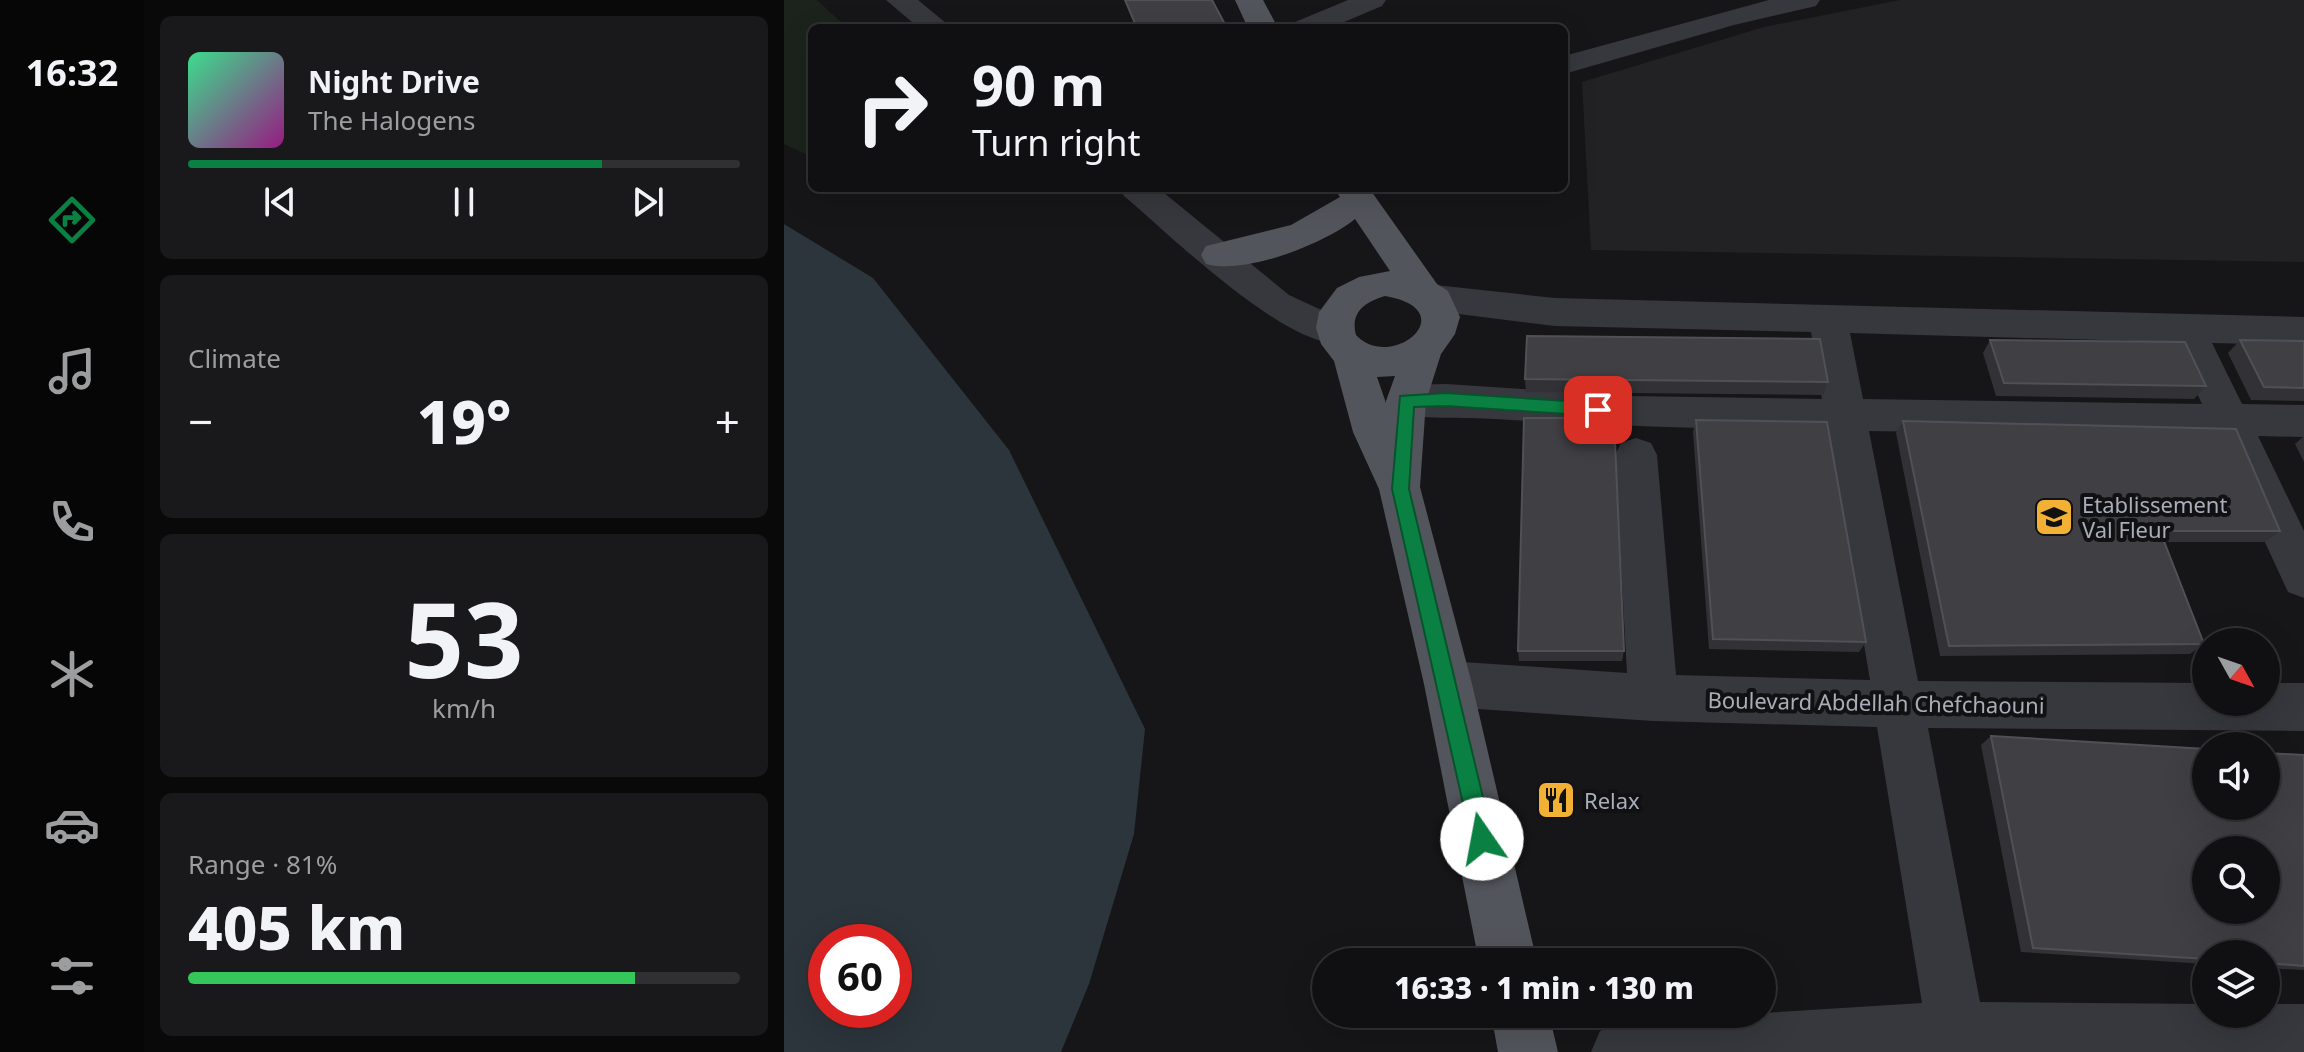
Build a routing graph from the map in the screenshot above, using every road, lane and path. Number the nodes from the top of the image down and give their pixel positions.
1 (900, 0) edge
2 (1249, 0) edge
3 (1372, 0) edge
4 (1806, 0) edge
5 (932, 24) edge
6 (1261, 24) edge
7 (1315, 24) edge
8 (1568, 64) edge
9 (1141, 192) edge
10 (1348, 194) edge
11 (1219, 255) junction
12 (1428, 294) junction
13 (1555, 312) junction
14 (1348, 320) junction
15 (1828, 320) junction
16 (2187, 330) junction
17 (2304, 331) edge
18 (1430, 344) junction
19 (1406, 401) junction
20 (1845, 415) junction
21 (2231, 420) junction
22 (2304, 421) edge
23 (1636, 455) dead end
24 (1400, 489) junction
25 (2304, 578) edge
26 (1448, 684) junction
27 (1653, 698) junction
28 (1898, 704) junction
29 (2304, 707) edge
30 (1505, 948) edge
31 (1523, 1028) edge
32 (1955, 1031) junction
33 (2304, 1034) edge
34 (1528, 1052) edge
35 (1621, 1052) edge

1 - 5 street
2 - 6 main road
3 - 7 street
4 - 8 street
9 - 11 street
10 - 11 main road
10 - 12 main road
10 - 14 main road
11 - 14 street
12 - 13 street
12 - 14 main road
12 - 18 main road
13 - 15 street
13 - 18 street
14 - 18 main road
14 - 24 main road
15 - 16 street
15 - 20 street
16 - 17 street
16 - 21 street
18 - 19 main road
19 - 20 street
19 - 24 main road
20 - 21 street
20 - 28 street
21 - 22 street
21 - 25 street
23 - 27 street
24 - 26 main road
26 - 27 street, Boulevard Abdellah Chefchaouni
26 - 30 main road
27 - 28 street, Boulevard Abdellah Chefchaouni
28 - 29 street, Boulevard Abdellah Chefchaouni
28 - 32 street
31 - 34 main road
32 - 33 street
32 - 35 street

